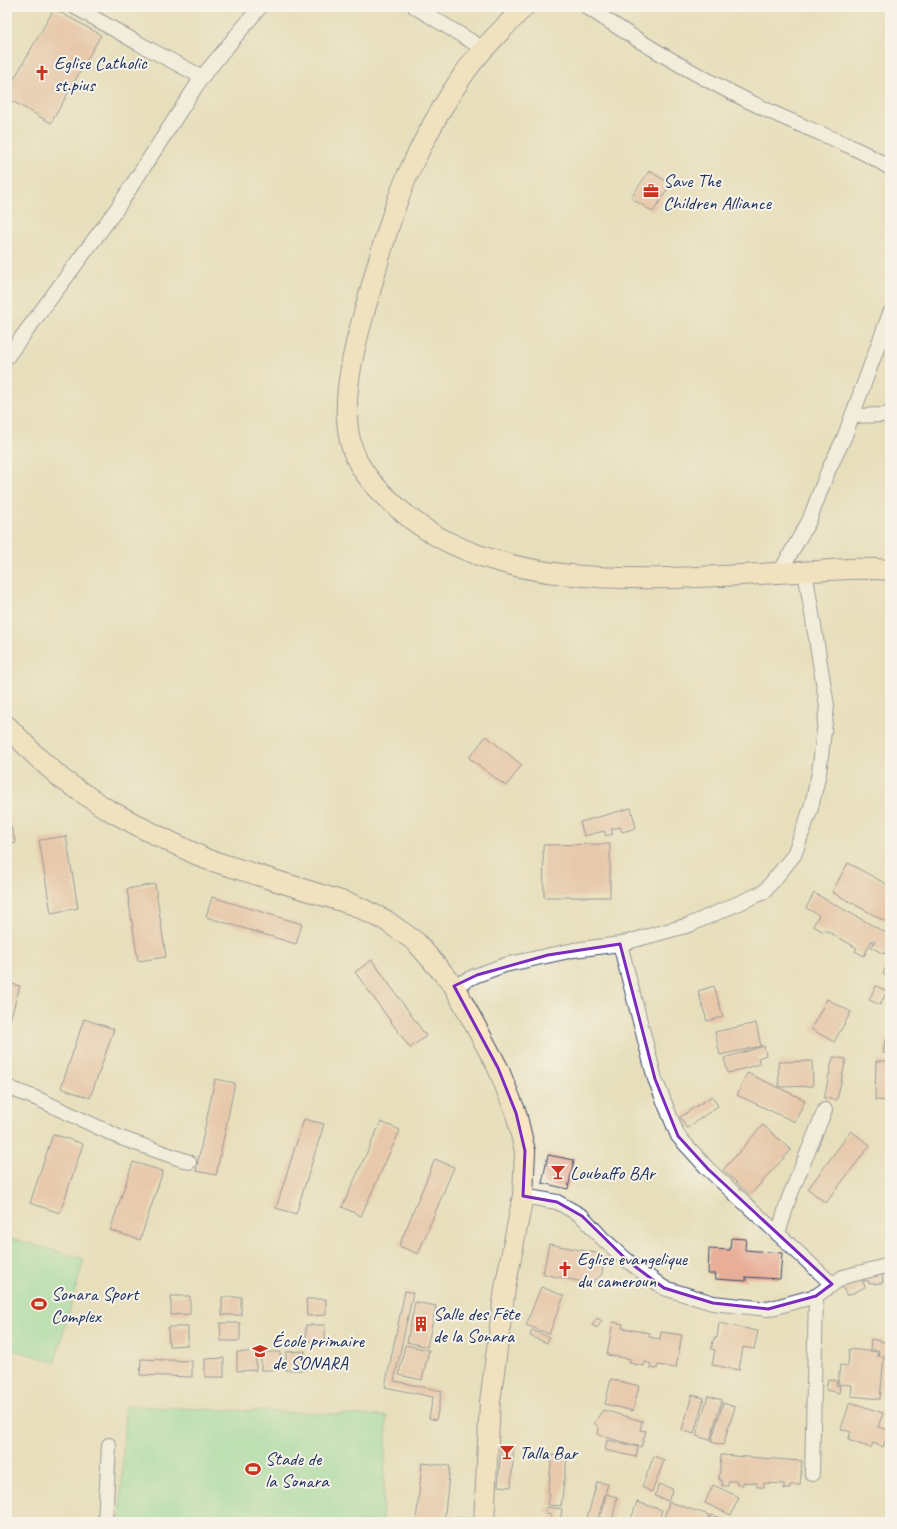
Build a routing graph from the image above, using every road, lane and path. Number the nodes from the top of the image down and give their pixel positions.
1 (75, 7) edge
2 (260, 7) edge
3 (415, 7) edge
4 (524, 7) edge
5 (587, 7) edge
6 (484, 49) junction
7 (202, 77) junction
8 (890, 168) edge
9 (890, 313) edge
10 (7, 357) edge
11 (890, 413) edge
12 (852, 416) junction
13 (890, 570) edge
14 (805, 571) junction
15 (780, 572) junction
16 (7, 726) edge
17 (620, 944) junction
18 (454, 986) junction
19 (7, 1087) edge
20 (825, 1110) dead end
21 (189, 1162) dead end
22 (523, 1196) junction
23 (778, 1234) junction
24 (890, 1265) edge
25 (832, 1284) junction
26 (816, 1296) junction
27 (109, 1445) dead end
28 (812, 1474) dead end
29 (106, 1522) edge
30 (484, 1522) edge

1 - 7 street
2 - 7 street
3 - 6 street
4 - 6 street
5 - 8 street
6 - 15 street
7 - 10 street
9 - 12 street
11 - 12 street
12 - 15 street
13 - 14 street
14 - 15 street
14 - 17 street
16 - 18 street
17 - 18 street
17 - 23 street
18 - 22 street
19 - 21 street
20 - 23 street
22 - 26 street
22 - 30 street
23 - 25 street
24 - 25 street
25 - 26 street
26 - 28 street
27 - 29 street

